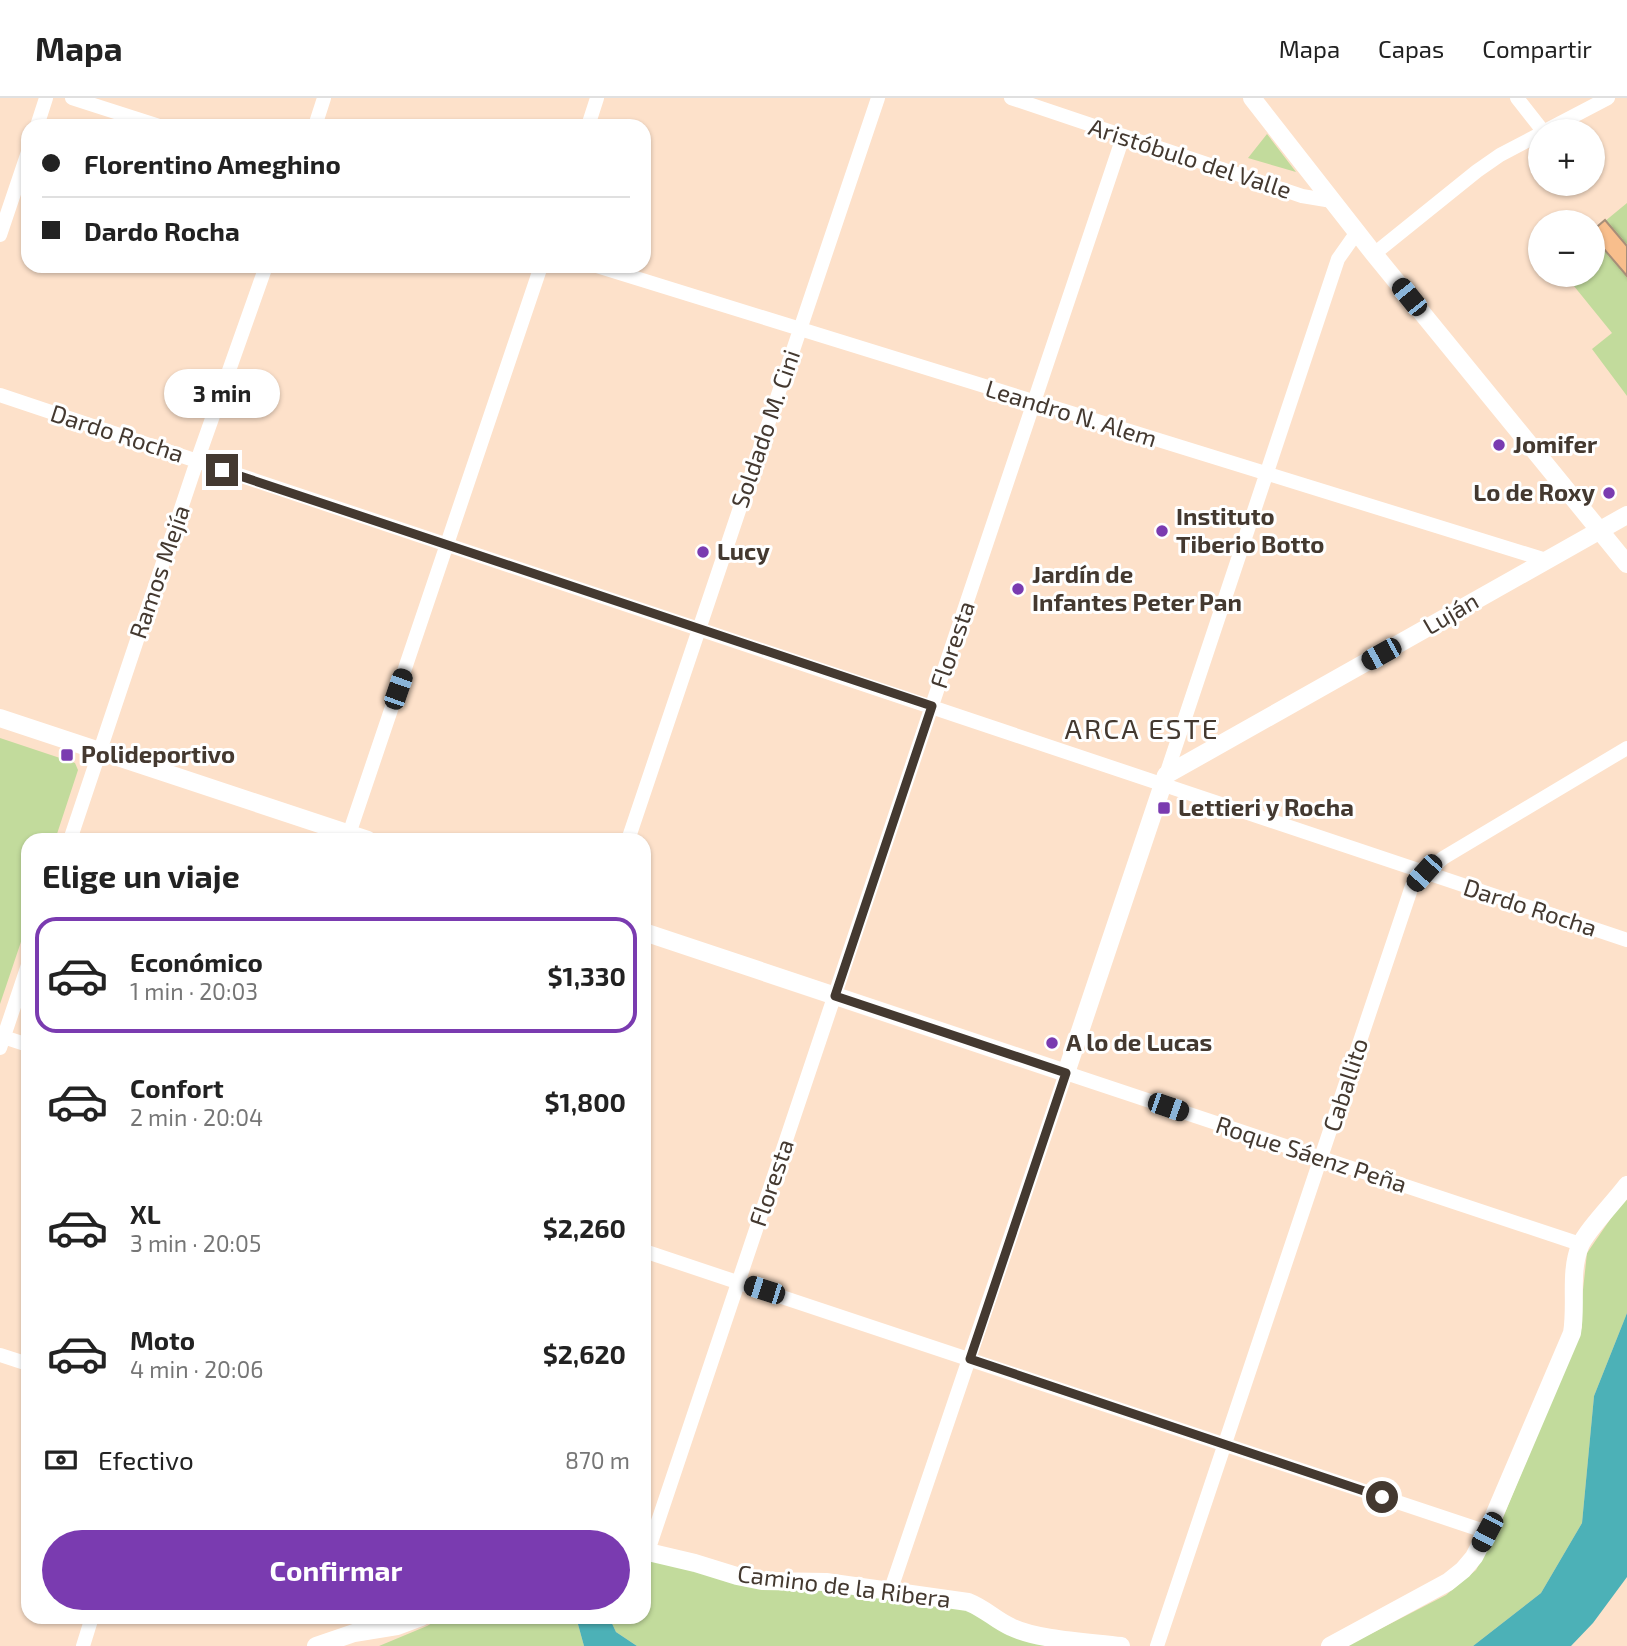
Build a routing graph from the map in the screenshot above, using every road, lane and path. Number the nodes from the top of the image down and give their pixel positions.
1 (46, 98) edge
2 (72, 98) edge
3 (324, 98) edge
4 (597, 98) edge
5 (878, 98) edge
6 (1011, 98) edge
7 (1252, 98) edge
8 (1517, 98) edge
9 (1608, 98) edge
10 (39, 119) edge
11 (137, 119) edge
12 (317, 119) edge
13 (590, 119) edge
14 (1533, 119) edge
15 (1568, 119) edge
16 (1123, 137) junction
17 (1528, 140) edge
18 (21, 173) edge
19 (1332, 201) junction
20 (1357, 232) junction
21 (0, 235) edge
22 (1374, 254) junction
23 (264, 273) edge
24 (539, 273) edge
25 (619, 273) edge
26 (800, 330) junction
27 (0, 395) edge
28 (1035, 403) junction
29 (197, 461) junction
30 (1267, 475) junction
31 (1627, 515) edge
32 (1601, 530) junction
33 (447, 544) junction
34 (1546, 560) junction
35 (1627, 564) edge
36 (699, 628) junction
37 (932, 706) junction
38 (0, 718) edge
39 (1627, 748) edge
40 (100, 751) junction
41 (1165, 779) junction
42 (72, 833) edge
43 (336, 833) edge
44 (349, 833) edge
45 (630, 833) edge
46 (1424, 873) junction
47 (651, 934) edge
48 (1627, 940) edge
49 (21, 984) edge
50 (835, 996) junction
51 (1, 1040) edge
52 (21, 1044) edge
53 (1066, 1073) junction
54 (1322, 1158) junction
55 (1627, 1185) edge
56 (1580, 1244) junction
57 (651, 1253) edge
58 (739, 1282) junction
59 (0, 1355) edge
60 (970, 1359) junction
61 (21, 1362) edge
62 (1225, 1444) junction
63 (1487, 1532) junction
64 (651, 1537) edge
65 (651, 1552) edge
66 (891, 1589) junction
67 (91, 1624) edge
68 (402, 1624) edge
69 (83, 1646) edge
70 (316, 1646) edge
71 (1121, 1646) edge
72 (1157, 1646) edge
73 (1330, 1646) edge

1 - 10 street
2 - 11 street
3 - 12 street
4 - 13 street
5 - 26 street, Soldado M. Cini
6 - 16 street, Aristóbulo del Valle
7 - 19 street
8 - 14 street
9 - 15 street
16 - 19 street, Aristóbulo del Valle
16 - 28 street, Floresta
17 - 22 street
18 - 21 street
19 - 20 street
20 - 22 street
20 - 30 street
22 - 32 street
23 - 29 street, Ramos Mejía
24 - 33 street
25 - 26 street, Leandro N. Alem
26 - 28 street, Leandro N. Alem
26 - 36 street, Soldado M. Cini
27 - 29 street, Dardo Rocha
28 - 30 street, Leandro N. Alem
28 - 37 street, Floresta
29 - 33 street, Dardo Rocha
29 - 40 street, Ramos Mejía
30 - 34 street, Leandro N. Alem
30 - 41 street
31 - 32 street, Luján
32 - 34 street, Luján
32 - 35 street
33 - 36 street, Dardo Rocha
33 - 44 street
34 - 41 street, Luján
36 - 37 street, Dardo Rocha
36 - 45 street, Soldado M. Cini
37 - 41 street, Dardo Rocha
37 - 50 street, Floresta
38 - 40 street
39 - 46 street, Caballito
40 - 42 street, Ramos Mejía
40 - 43 street
41 - 46 street, Dardo Rocha
41 - 53 street
46 - 48 street, Dardo Rocha
46 - 54 street, Caballito
47 - 50 street, Roque Sáenz Peña
49 - 51 street
50 - 53 street, Roque Sáenz Peña
50 - 58 street, Floresta
51 - 52 street
53 - 54 street, Roque Sáenz Peña
53 - 60 street
54 - 56 street, Roque Sáenz Peña
54 - 62 street, Caballito
55 - 56 street
56 - 63 street
57 - 58 street
58 - 60 street
58 - 64 street, Floresta
59 - 61 street
60 - 62 street
60 - 66 street
62 - 63 street
62 - 72 street, Caballito
63 - 73 street
65 - 66 street, Camino de la Ribera
66 - 71 street, Camino de la Ribera
67 - 69 street
68 - 70 street

